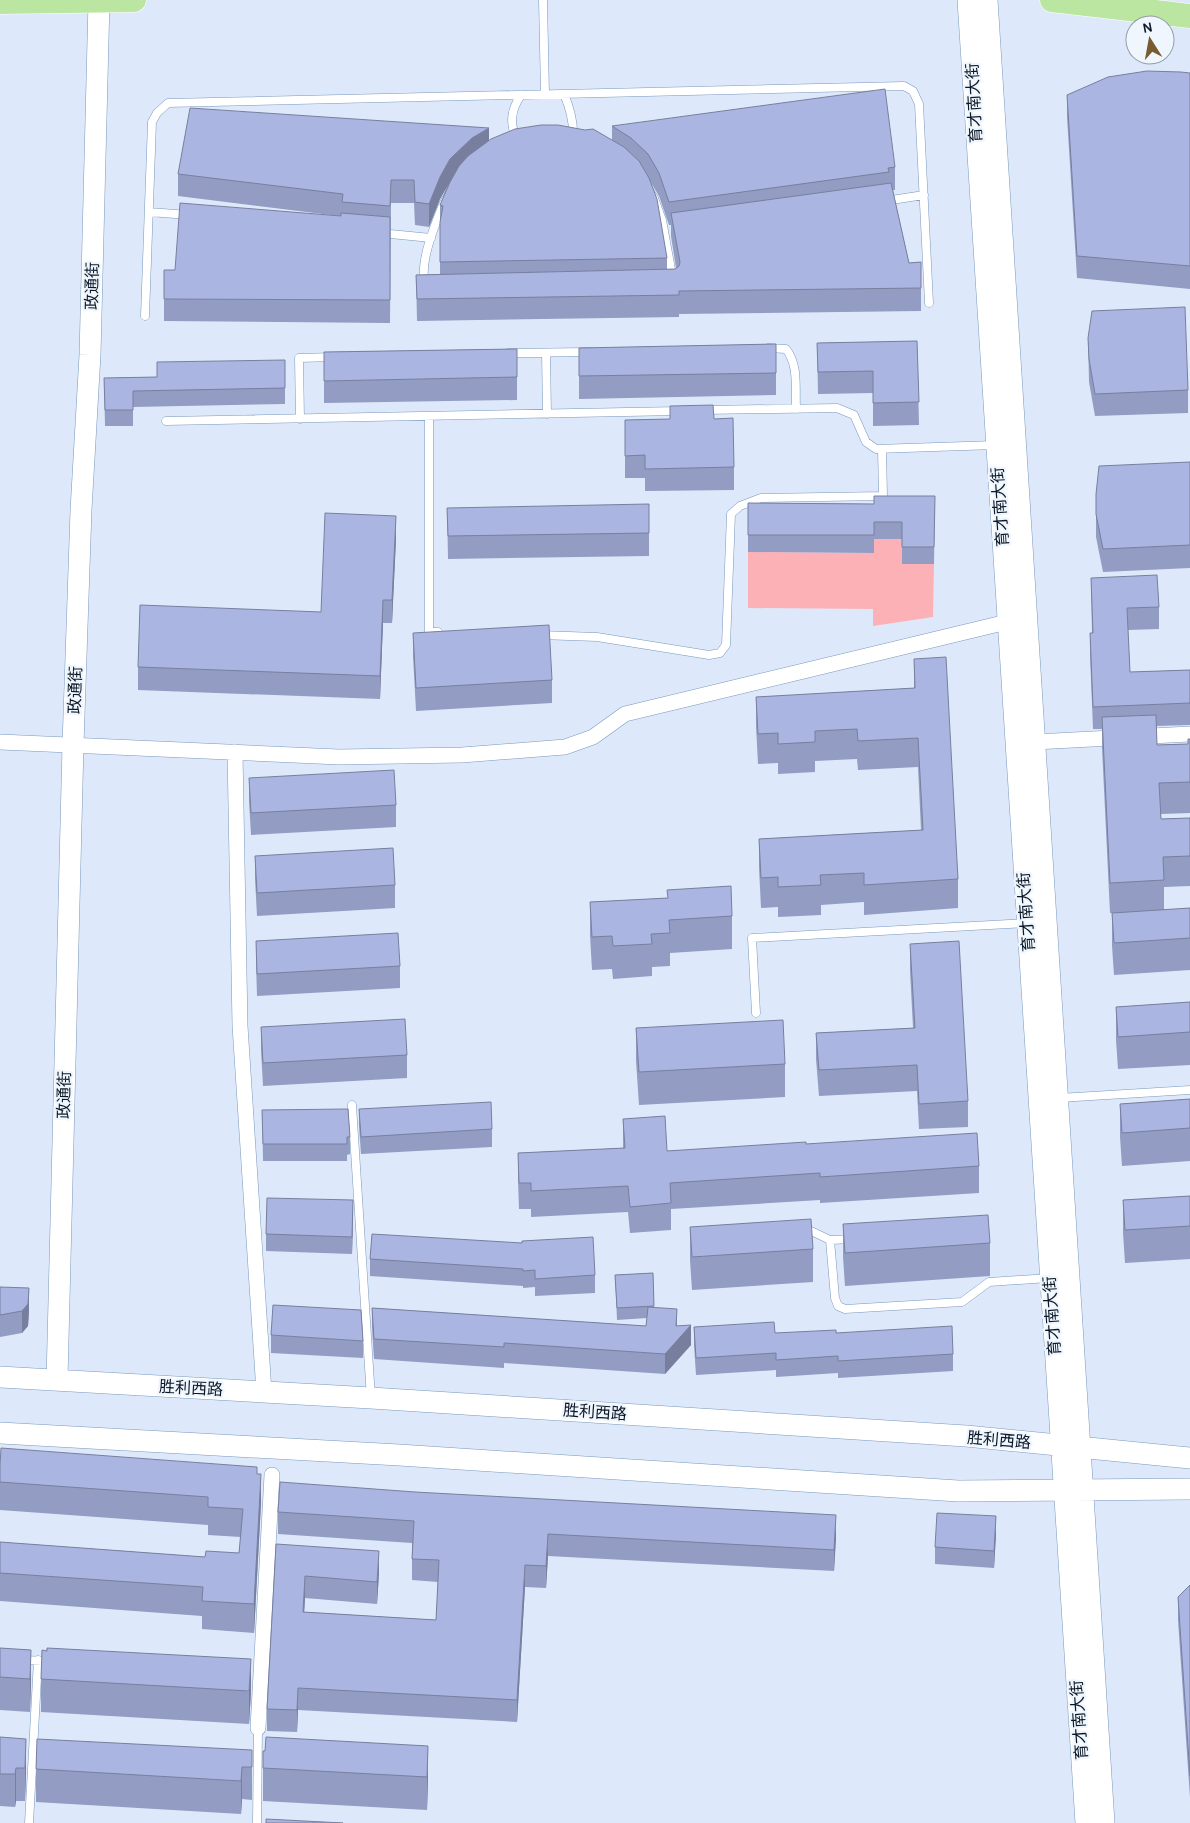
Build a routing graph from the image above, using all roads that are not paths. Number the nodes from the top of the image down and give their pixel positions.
1 (134, 0) edge
2 (543, 0) edge
3 (968, 0) edge
4 (987, 0) edge
5 (1052, 0) edge
6 (99, 1) edge
7 (0, 2) edge
8 (1190, 16) edge
9 (544, 94) junction
10 (564, 94) junction
11 (521, 95) junction
12 (572, 141) junction
13 (519, 144) junction
14 (924, 195) junction
15 (876, 202) edge
16 (149, 212) junction
17 (198, 216) edge
18 (674, 230) edge
19 (665, 231) junction
20 (372, 232) edge
21 (430, 238) junction
22 (929, 303) dead end
23 (145, 316) dead end
24 (762, 348) edge
25 (595, 352) edge
26 (546, 353) junction
27 (496, 354) edge
28 (339, 357) edge
29 (796, 409) junction
30 (686, 411) edge
31 (696, 411) edge
32 (547, 414) junction
33 (429, 416) junction
34 (300, 419) junction
35 (166, 421) dead end
36 (996, 445) junction
37 (882, 449) junction
38 (1007, 622) junction
39 (448, 633) edge
40 (528, 635) edge
41 (1190, 734) edge
42 (0, 742) edge
43 (1034, 742) junction
44 (73, 746) junction
45 (235, 752) junction
46 (1027, 923) junction
47 (756, 1013) dead end
48 (1190, 1090) edge
49 (1057, 1098) junction
50 (352, 1105) dead end
51 (799, 1231) edge
52 (858, 1239) edge
53 (830, 1240) junction
54 (1050, 1278) junction
55 (0, 1377) edge
56 (57, 1380) junction
57 (264, 1392) junction
58 (371, 1398) junction
59 (0, 1433) edge
60 (1070, 1446) junction
61 (1190, 1458) edge
62 (272, 1474) dead end
63 (1073, 1489) junction
64 (1190, 1489) edge
65 (10, 1659) edge
66 (38, 1660) junction
67 (58, 1661) edge
68 (258, 1728) joint
69 (29, 1823) edge
70 (257, 1823) edge
71 (1086, 1823) edge
72 (1104, 1823) edge

1 - 6 main road
2 - 9 lane
3 - 36 main road, 育才南大街
4 - 43 main road, 育才南大街
5 - 8 main road
6 - 7 main road
6 - 44 main road, 政通街
9 - 10 lane
9 - 11 lane
10 - 12 lane
10 - 14 lane
11 - 13 lane
11 - 16 lane
12 - 13 lane
12 - 19 lane
13 - 21 lane
14 - 15 lane
14 - 22 lane
16 - 17 lane
16 - 23 lane
18 - 19 lane
19 - 21 lane
20 - 21 lane
24 - 29 lane
25 - 26 lane
26 - 27 lane
26 - 32 lane
28 - 34 lane
29 - 31 lane
29 - 37 lane
30 - 32 lane
32 - 33 lane
33 - 34 lane
33 - 39 lane
34 - 35 lane
36 - 37 lane
36 - 38 main road, 育才南大街
37 - 40 lane
38 - 45 street
38 - 46 main road, 育才南大街
41 - 43 street
42 - 44 street
43 - 49 main road, 育才南大街
44 - 45 street
44 - 56 main road, 政通街
45 - 57 street
46 - 47 lane
46 - 54 main road, 育才南大街
48 - 49 lane
49 - 60 main road, 育才南大街
50 - 58 lane
51 - 53 lane
52 - 53 lane
53 - 54 lane
54 - 60 main road, 育才南大街
55 - 56 main road, 胜利西路
56 - 57 main road, 胜利西路
57 - 58 main road, 胜利西路
58 - 60 main road, 胜利西路
59 - 63 main road
60 - 61 main road, 胜利西路
60 - 63 main road, 育才南大街
62 - 68 street
63 - 64 main road
63 - 71 main road, 育才南大街
63 - 72 main road, 育才南大街
65 - 66 lane
66 - 67 lane
66 - 69 lane
68 - 70 lane

